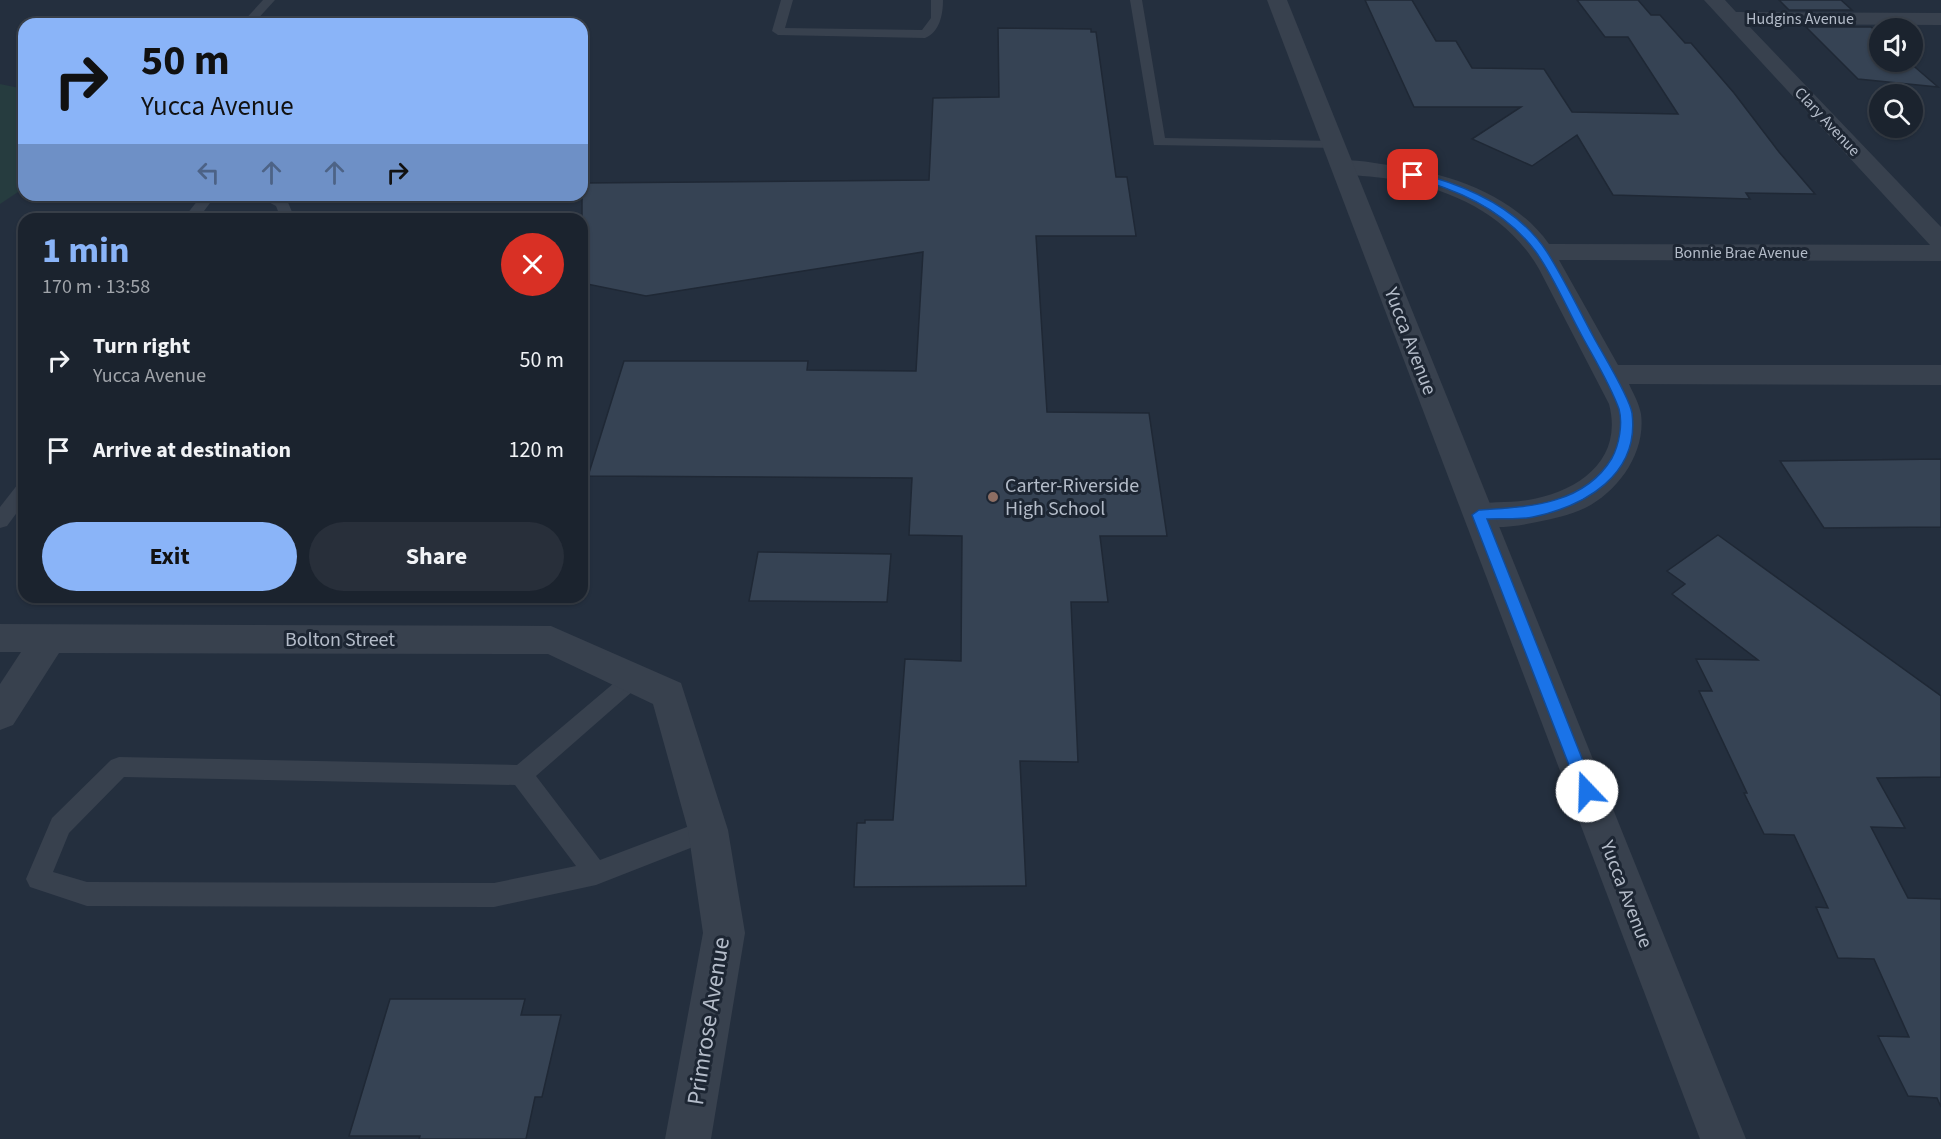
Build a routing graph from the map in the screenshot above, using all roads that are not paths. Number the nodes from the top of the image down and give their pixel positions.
1 (269, 0) edge
2 (787, 0) edge
3 (937, 0) edge
4 (1136, 0) edge
5 (1277, 0) edge
6 (1714, 0) edge
7 (252, 18) edge
8 (1731, 18) junction
9 (1941, 19) edge
10 (1339, 156) junction
11 (204, 201) edge
12 (277, 201) edge
13 (195, 213) edge
14 (286, 213) edge
15 (1941, 242) edge
16 (1541, 252) junction
17 (1941, 253) edge
18 (1608, 374) junction
19 (1941, 375) edge
20 (18, 497) edge
21 (1479, 515) junction
22 (0, 522) edge
23 (0, 638) edge
24 (50, 638) junction
25 (651, 686) junction
26 (0, 714) edge
27 (521, 776) junction
28 (708, 830) junction
29 (596, 873) junction
30 (688, 1139) edge
31 (1722, 1139) edge

1 - 7 lane
2 - 3 lane
4 - 10 lane
5 - 10 street, Yucca Avenue
6 - 8 street, Clary Avenue
8 - 9 street, Hudgins Avenue
8 - 15 street, Clary Avenue
10 - 16 street
10 - 21 street, Yucca Avenue
11 - 13 lane
12 - 14 lane
16 - 17 street, Bonnie Brae Avenue
16 - 18 street
18 - 19 street
18 - 21 street
20 - 22 lane
21 - 31 street, Yucca Avenue
23 - 24 street, Bolton Street
24 - 25 street, Bolton Street
24 - 26 street
25 - 27 lane
25 - 28 street, Primrose Avenue
27 - 29 lane
27 - 29 lane
28 - 29 lane
28 - 30 street, Primrose Avenue

